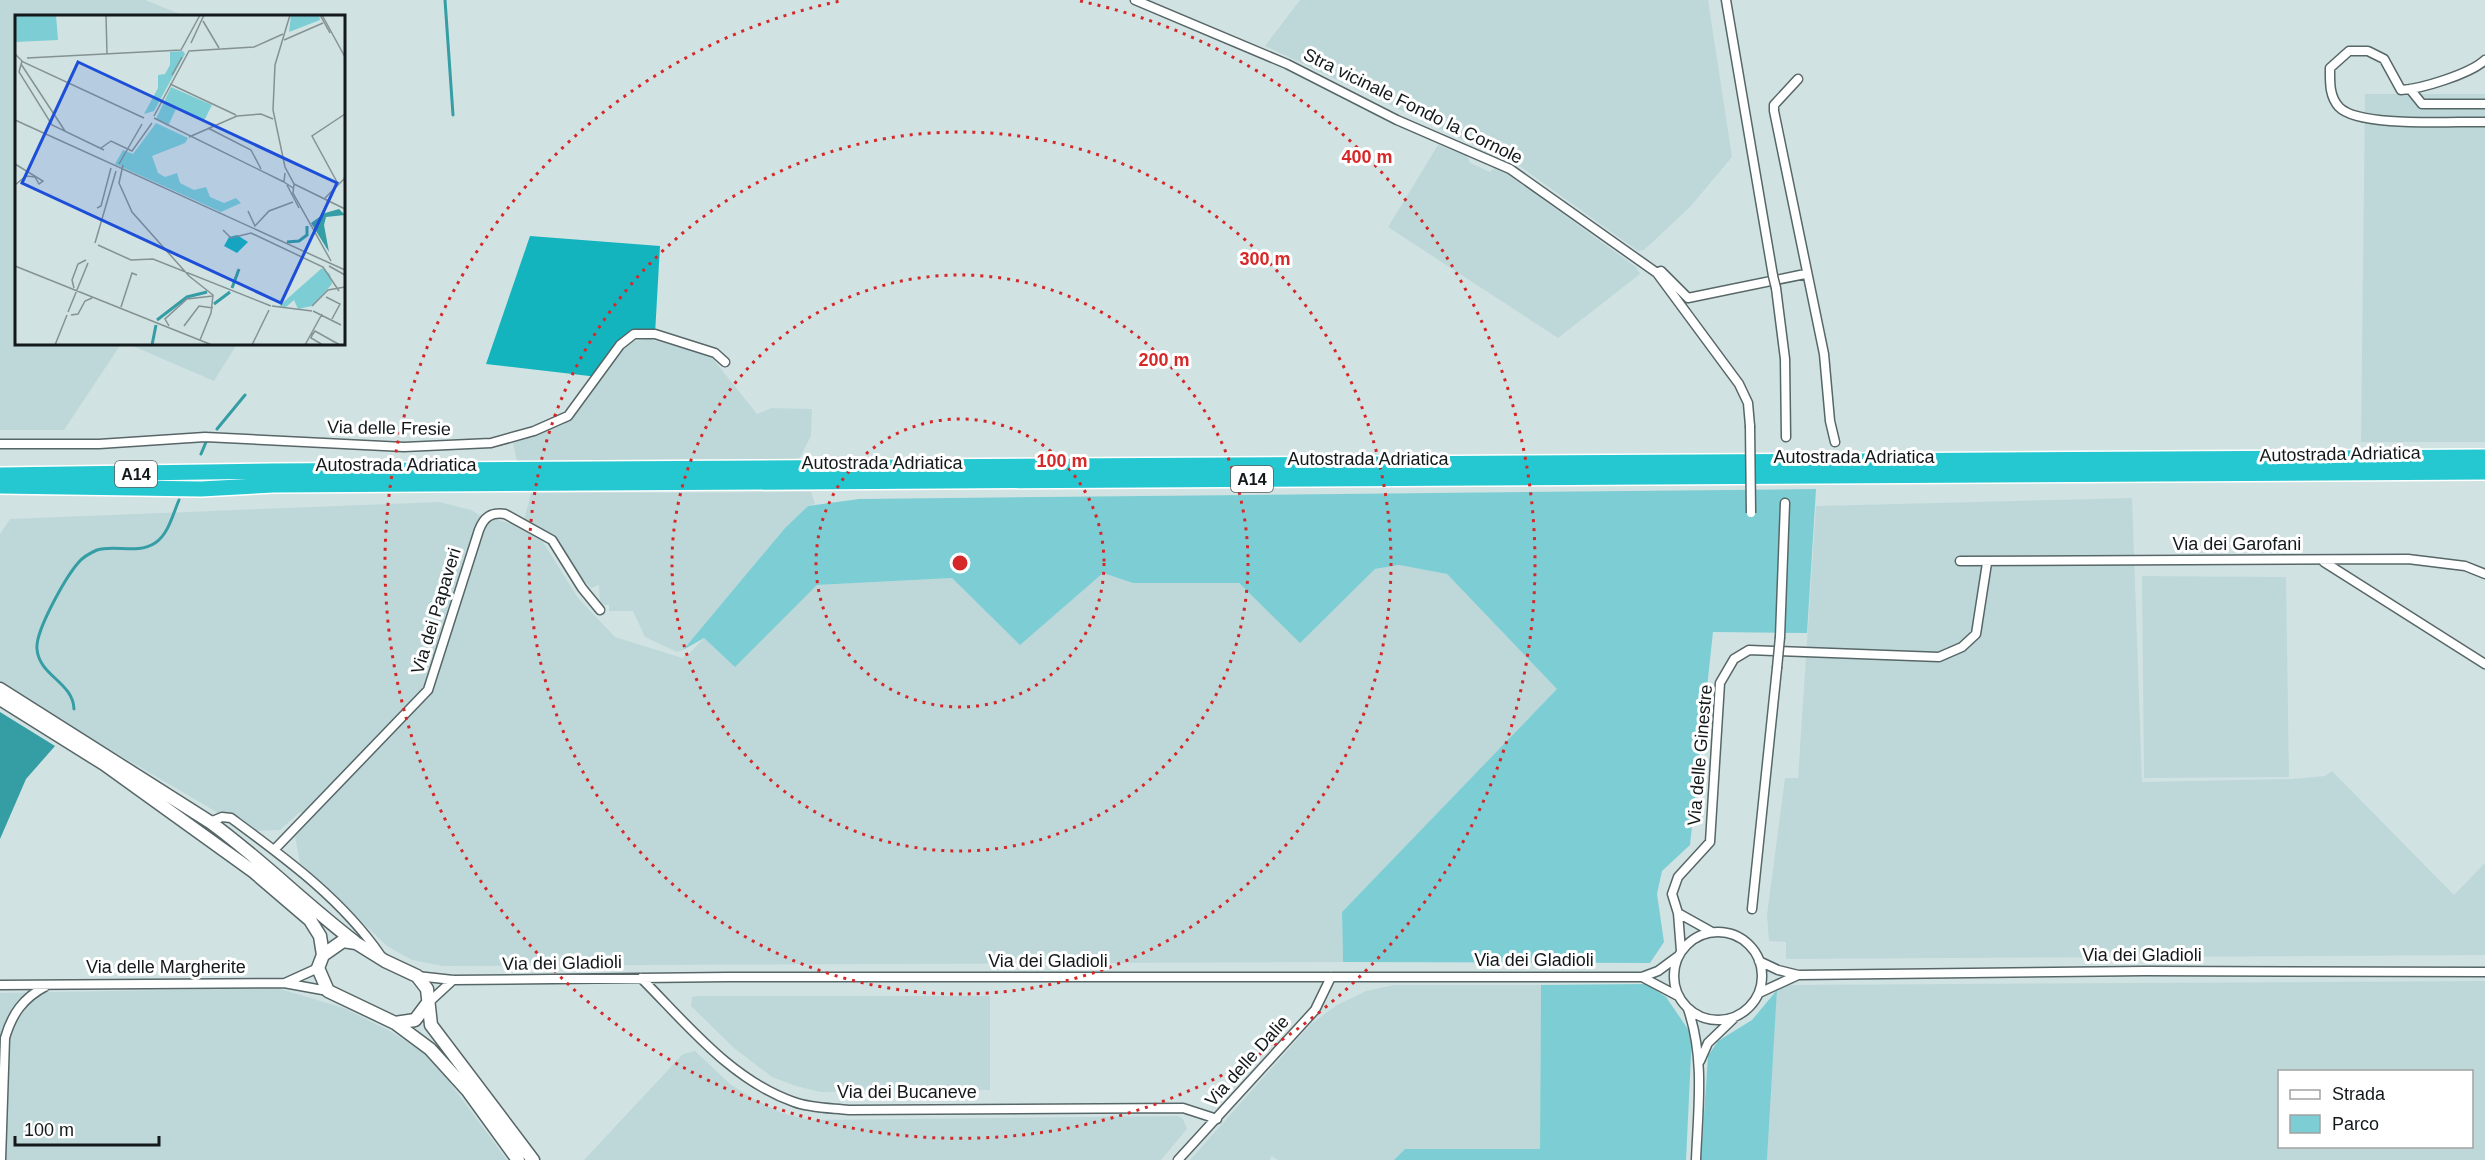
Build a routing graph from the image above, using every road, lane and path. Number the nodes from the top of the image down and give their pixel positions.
1 (1135, 0) edge
2 (1726, 0) edge
3 (2485, 60) edge
4 (1798, 79) dead end
5 (2410, 89) junction
6 (2485, 104) edge
7 (2485, 122) edge
8 (1657, 273) junction
9 (1805, 274) junction
10 (725, 362) dead end
11 (1786, 437) dead end
12 (1834, 442) dead end
13 (0, 444) edge
14 (2485, 457) edge
15 (2485, 472) edge
16 (0, 475) edge
17 (0, 488) edge
18 (1785, 503) dead end
19 (1751, 513) dead end
20 (1960, 561) dead end
21 (2324, 561) junction
22 (1987, 563) junction
23 (2485, 574) edge
24 (600, 610) dead end
25 (2485, 664) edge
26 (0, 689) edge
27 (0, 699) edge
28 (210, 822) junction
29 (274, 849) junction
30 (1752, 909) dead end
31 (1678, 913) junction
32 (1712, 932) junction
33 (356, 943) junction
34 (1679, 954) junction
35 (323, 955) junction
36 (385, 961) junction
37 (1759, 961) junction
38 (318, 968) junction
39 (2485, 972) edge
40 (1798, 975) junction
41 (417, 976) junction
42 (1331, 977) junction
43 (1642, 977) junction
44 (641, 978) junction
45 (453, 980) junction
46 (284, 983) junction
47 (0, 985) edge
48 (49, 985) junction
49 (328, 991) junction
50 (1759, 993) junction
51 (1678, 996) junction
52 (427, 1004) junction
53 (1688, 1009) junction
54 (1734, 1017) junction
55 (395, 1023) junction
56 (1699, 1062) junction
57 (1217, 1119) junction
58 (1, 1160) edge
59 (518, 1160) edge
60 (533, 1160) edge
61 (1178, 1160) edge
62 (1696, 1160) edge

1 - 8 street, Stra vicinale Fondo la Cornole
2 - 11 street, bridge
3 - 5 street
4 - 9 street
5 - 6 street
5 - 7 street
8 - 9 street
8 - 19 street, Stra vicinale Fondo la Cornole, bridge
9 - 12 street
10 - 13 street, Via delle Fresie
14 - 16 highway, Autostrada Adriatica / A14
15 - 17 highway, Autostrada Adriatica / A14
18 - 30 street, bridge
20 - 22 street, Via dei Garofani
21 - 22 street, Via dei Garofani
21 - 23 street, Via dei Garofani
21 - 25 street
22 - 31 street, Via delle Ginestre
24 - 29 street, Via dei Papaveri
26 - 28 main road
27 - 35 main road
28 - 29 street
28 - 33 main road
29 - 36 street
31 - 32 street
31 - 34 street, Via delle Ginestre
32 - 34 street, Via dei Gladioli
32 - 37 street, Via dei Gladioli
33 - 35 main road
33 - 36 main road
34 - 43 street, Via dei Gladioli
34 - 51 street
35 - 38 main road
36 - 41 main road
37 - 40 street, Via dei Gladioli
37 - 50 street
38 - 46 street
38 - 49 main road
39 - 40 street, Via dei Gladioli
40 - 50 street, Via dei Gladioli
41 - 45 street, Via dei Gladioli
41 - 52 main road
42 - 43 street, Via dei Gladioli
42 - 44 street, Via dei Gladioli
42 - 57 street, Via delle Dalie
43 - 51 street, Via dei Gladioli
44 - 45 street, Via dei Gladioli
44 - 57 street, Via dei Bucaneve
45 - 52 street
46 - 48 street, Via delle Margherite
46 - 49 street
47 - 48 street, Via delle Margherite
48 - 58 street
49 - 55 main road
50 - 54 street, Via dei Gladioli
51 - 53 street, Via dei Gladioli
52 - 55 main road
52 - 60 main road
53 - 54 street
53 - 56 street
54 - 56 street
55 - 59 main road
56 - 62 street
57 - 61 street, Via delle Dalie

